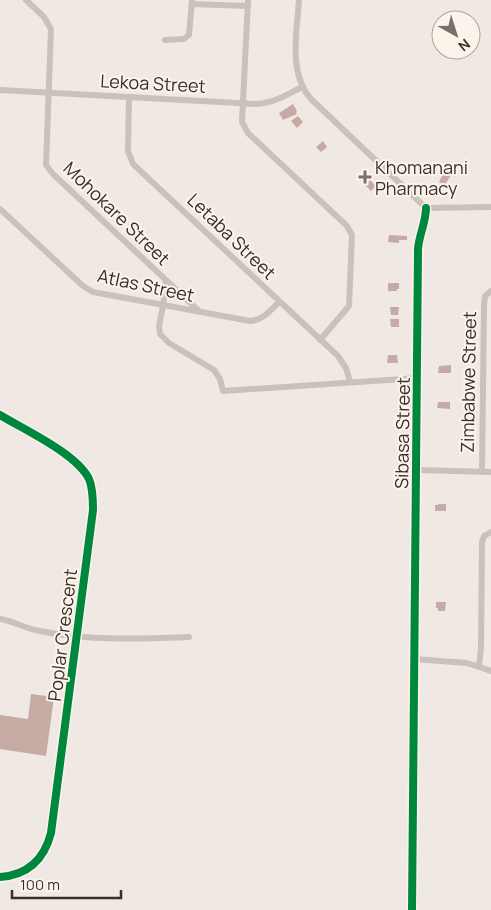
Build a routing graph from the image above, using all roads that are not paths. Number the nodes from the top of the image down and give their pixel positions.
1 (26, 0) edge
2 (299, 0) edge
3 (192, 2) edge
4 (248, 3) edge
5 (165, 40) dead end
6 (302, 87) junction
7 (0, 90) edge
8 (48, 92) junction
9 (129, 98) junction
10 (244, 103) junction
11 (491, 207) edge
12 (0, 208) edge
13 (426, 208) junction
14 (166, 281) junction
15 (489, 292) edge
16 (279, 302) junction
17 (163, 306) junction
18 (199, 311) junction
19 (320, 340) junction
20 (418, 378) junction
21 (350, 382) junction
22 (0, 415) edge
23 (417, 470) junction
24 (482, 472) junction
25 (491, 472) edge
26 (491, 532) edge
27 (0, 619) edge
28 (77, 636) junction
29 (189, 637) dead end
30 (414, 659) junction
31 (478, 666) junction
32 (491, 671) edge
33 (0, 877) edge
34 (412, 910) edge

1 - 8 street, Mohokare Street
2 - 6 street
3 - 4 street
3 - 5 street
4 - 10 street
6 - 10 street, Lekoa Street
6 - 13 street
7 - 8 street, Lekoa Street
8 - 9 street, Lekoa Street
8 - 14 street, Mohokare Street
9 - 10 street, Lekoa Street
9 - 16 street, Letaba Street
10 - 19 street
11 - 13 street
12 - 17 street, Atlas Street
13 - 20 street, Sibasa Street
14 - 17 street
14 - 18 street, Mohokare Street
15 - 24 street, Zimbabwe Street
16 - 18 street, Atlas Street
16 - 19 street, Letaba Street
17 - 18 street, Atlas Street
17 - 21 street
19 - 21 street, Letaba Street
20 - 21 street
20 - 23 street, Sibasa Street
22 - 28 street, Poplar Crescent
23 - 24 street
23 - 30 street, Sibasa Street
24 - 25 street
26 - 31 street
27 - 28 street
28 - 29 street
28 - 33 street, Poplar Crescent
30 - 31 street
30 - 34 street, Sibasa Street
31 - 32 street

